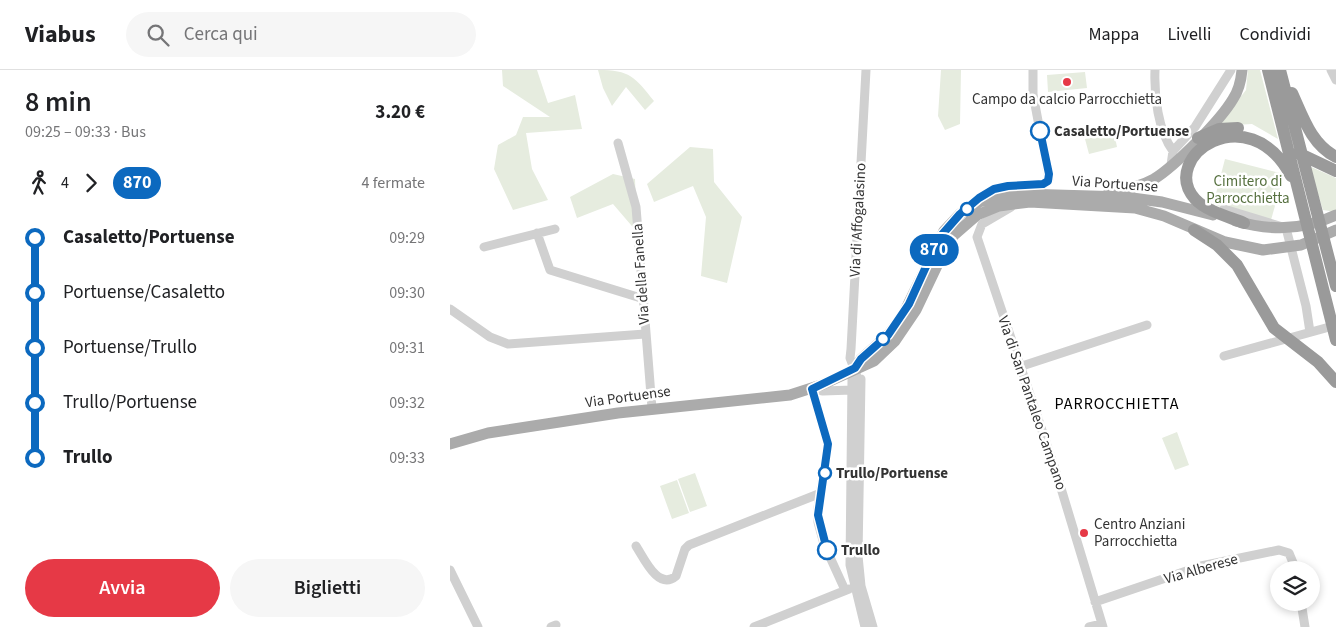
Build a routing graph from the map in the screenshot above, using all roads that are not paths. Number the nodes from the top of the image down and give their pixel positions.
1 (866, 70) edge
2 (1033, 70) edge
3 (1155, 70) edge
4 (1231, 70) edge
5 (1242, 70) edge
6 (1268, 70) edge
7 (1282, 70) edge
8 (1331, 70) edge
9 (1336, 80) edge
10 (1198, 138) junction
11 (618, 143) dead end
12 (1173, 151) junction
13 (1336, 157) edge
14 (1171, 165) junction
15 (1336, 171) edge
16 (1299, 192) junction
17 (1080, 196) junction
18 (1023, 202) junction
19 (1139, 204) junction
20 (1215, 207) dead end
21 (968, 208) junction
22 (1336, 215) edge
23 (1244, 223) junction
24 (555, 229) dead end
25 (1194, 230) junction
26 (1334, 232) edge
27 (537, 233) junction
28 (484, 246) dead end
29 (1336, 286) edge
30 (644, 299) junction
31 (450, 309) edge
32 (1147, 325) dead end
33 (1333, 326) junction
34 (1310, 332) junction
35 (645, 334) junction
36 (1336, 340) edge
37 (1224, 356) dead end
38 (874, 361) junction
39 (855, 368) junction
40 (1020, 368) junction
41 (1336, 382) edge
42 (860, 384) junction
43 (812, 389) junction
44 (852, 390) junction
45 (652, 408) junction
46 (450, 444) edge
47 (821, 493) junction
48 (854, 499) junction
49 (636, 546) dead end
50 (1292, 561) edge
51 (850, 566) junction
52 (450, 570) edge
53 (837, 571) junction
54 (858, 587) junction
55 (845, 590) junction
56 (1095, 602) junction
57 (1302, 611) edge
58 (1102, 625) edge
59 (478, 627) edge
60 (754, 627) edge
61 (866, 627) edge
62 (873, 627) edge
63 (1089, 627) edge
64 (1305, 627) edge

1 - 39 street, Via di Affogalasino
2 - 21 street
3 - 12 street
4 - 12 street
5 - 10 main road
6 - 16 highway
7 - 13 highway
7 - 29 highway
8 - 9 street
10 - 14 main road
10 - 15 highway
11 - 30 street, Via della Fanella
12 - 14 street
14 - 17 main road
16 - 23 highway
16 - 33 highway
17 - 19 main road, Via Portuense
17 - 21 main road, Via Portuense
18 - 19 main road, Via Portuense
18 - 38 main road, Via Portuense
18 - 40 street, Via di San Pantaleo Campano
19 - 23 main road, Via Portuense
19 - 25 main road, Via Portuense
20 - 34 street
21 - 39 main road, Via Portuense
22 - 23 main road, Via Portuense
24 - 27 street
25 - 26 main road, Via Portuense
25 - 41 highway
27 - 28 street
27 - 30 street
30 - 35 street, Via della Fanella
31 - 35 street
32 - 40 street
33 - 34 street
33 - 36 highway
34 - 37 street
35 - 45 street, Via della Fanella
38 - 39 main road, Via Portuense
38 - 42 street
39 - 42 street
39 - 43 main road, Via Portuense
39 - 44 street
40 - 56 street, Via di San Pantaleo Campano
42 - 48 street
43 - 44 street, Via Portuense
43 - 45 main road, Via Portuense
43 - 47 street
44 - 48 street
45 - 46 main road, Via Portuense
47 - 49 street
47 - 53 street
48 - 51 street
48 - 54 street
50 - 56 street, Via Alberese
51 - 53 street
51 - 54 street
52 - 59 street
53 - 55 street
54 - 55 street
54 - 61 street
54 - 62 street
55 - 60 street
56 - 58 street, Via di San Pantaleo Campano
57 - 64 street
58 - 63 street

